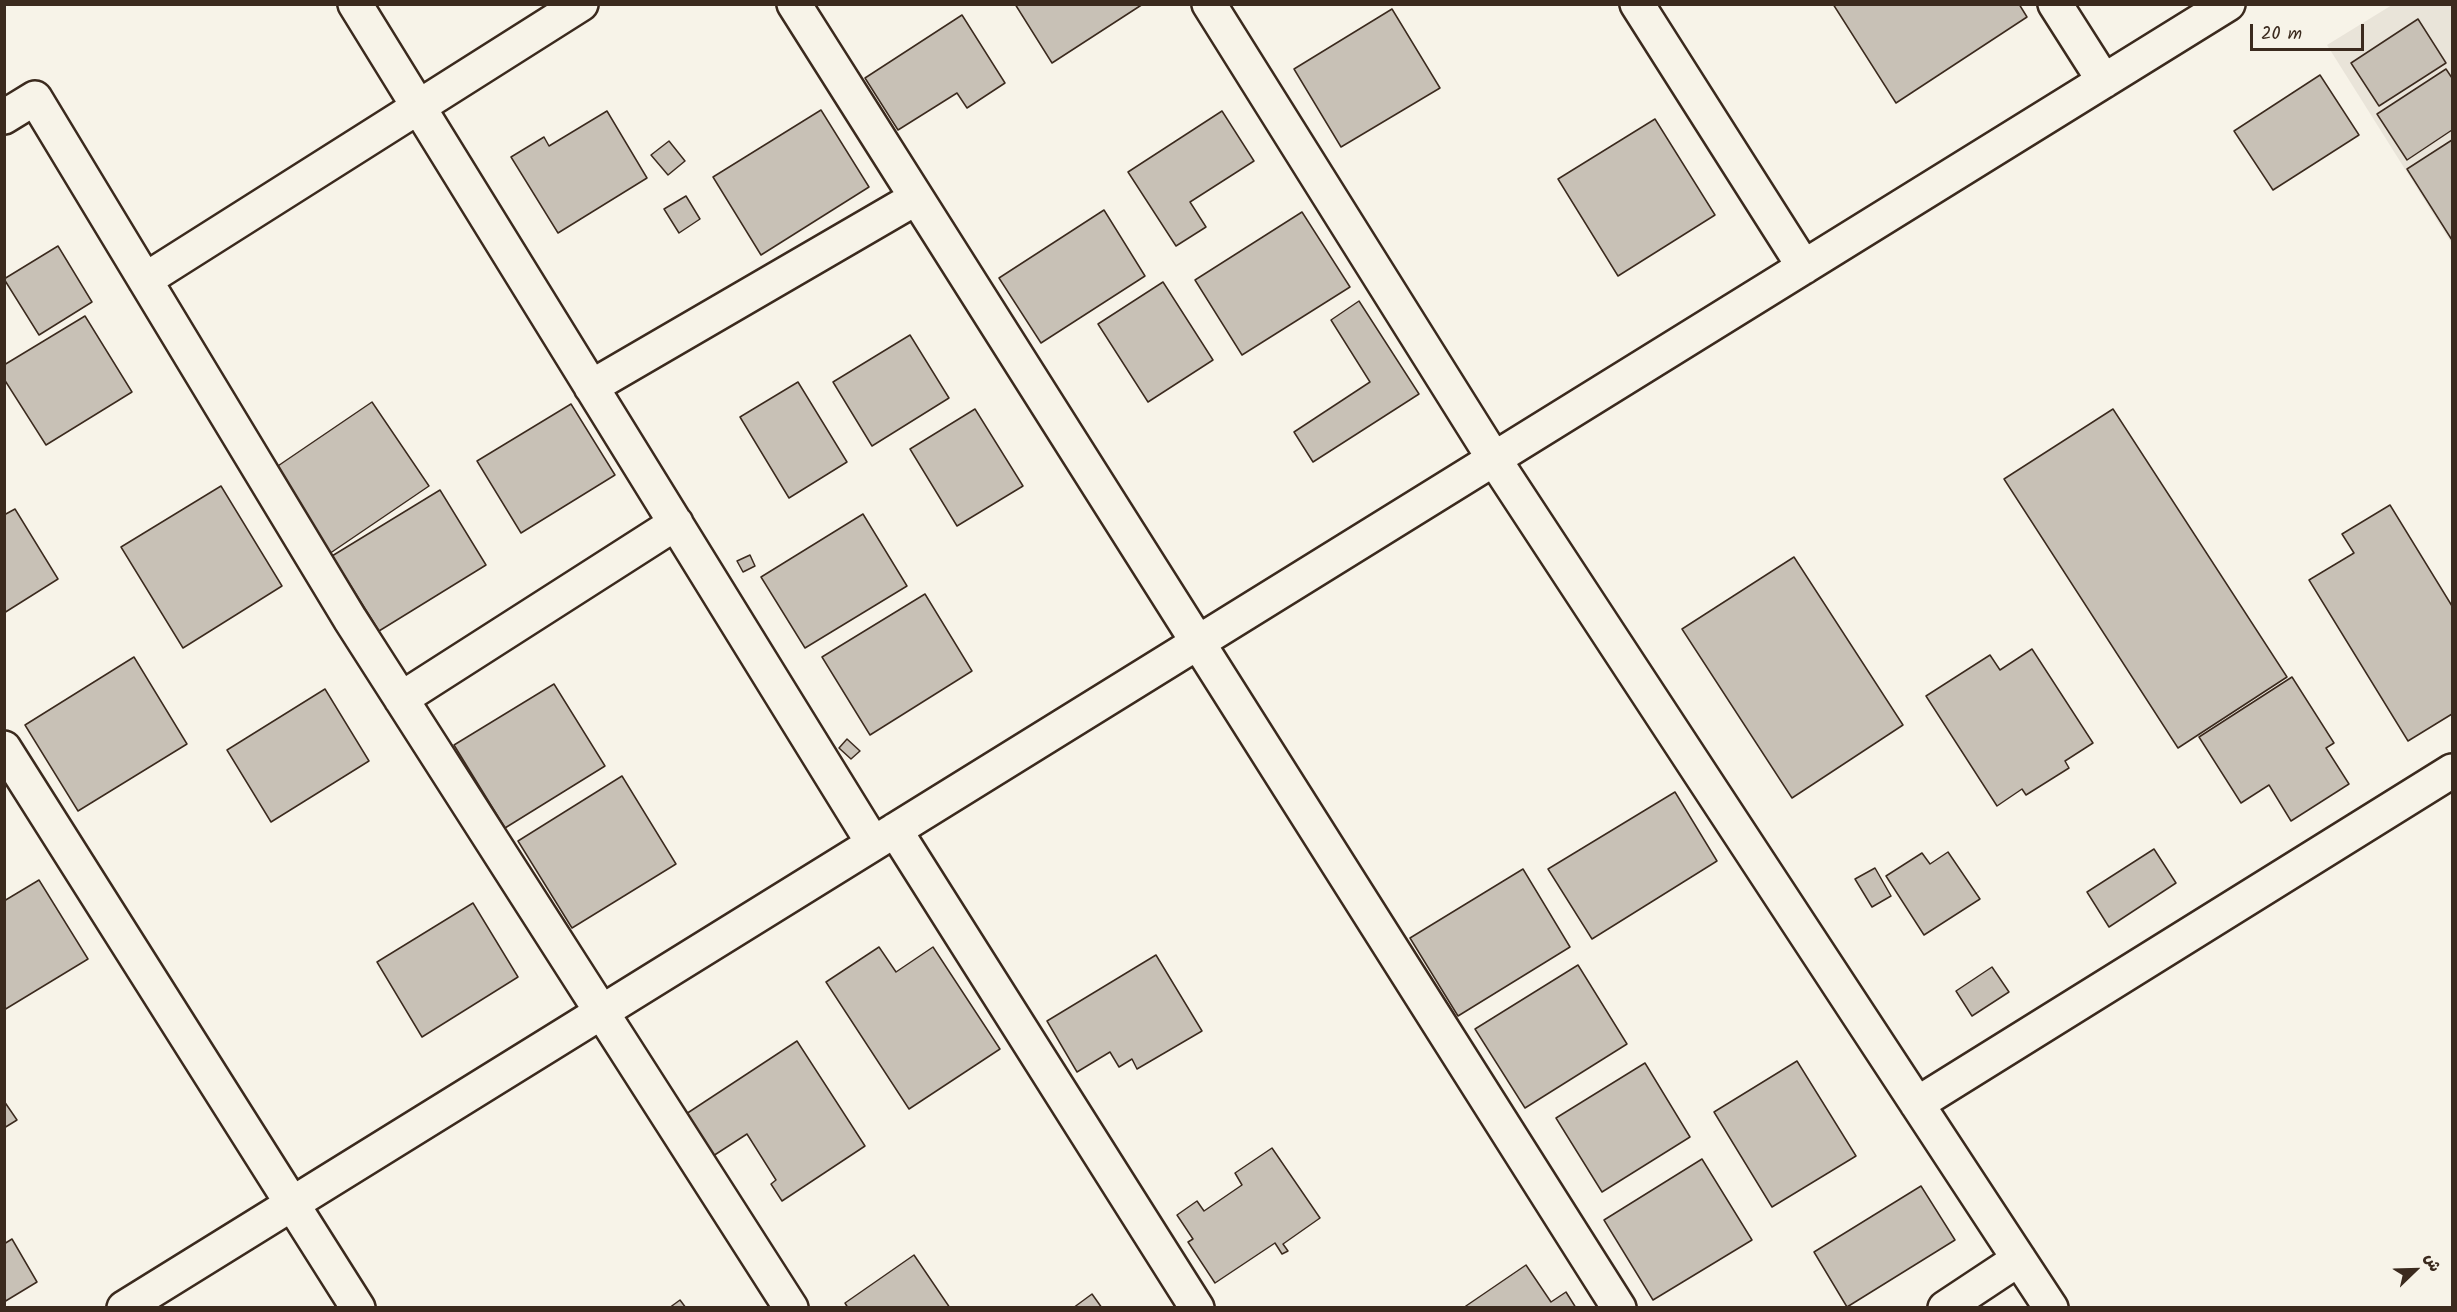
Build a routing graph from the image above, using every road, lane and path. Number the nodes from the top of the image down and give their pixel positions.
1 (355, 4) edge
2 (581, 4) edge
3 (794, 4) edge
4 (1209, 4) edge
5 (1637, 4) edge
6 (2055, 4) edge
7 (2228, 4) edge
8 (2104, 81) junction
9 (419, 108) junction
10 (4, 117) edge
11 (916, 198) junction
12 (1804, 267) junction
13 (145, 280) junction
14 (591, 387) junction
15 (1494, 459) junction
16 (676, 523) junction
17 (1198, 642) junction
18 (401, 699) junction
19 (4, 748) edge
20 (2452, 771) edge
21 (884, 836) junction
22 (602, 1011) junction
23 (1917, 1104) junction
24 (293, 1203) junction
25 (2019, 1259) junction
26 (123, 1308) edge
27 (358, 1308) edge
28 (791, 1308) edge
29 (1197, 1308) edge
30 (1619, 1308) edge
31 (1945, 1308) edge
32 (2050, 1308) edge

1 - 9 street
2 - 9 street
3 - 11 street
4 - 15 street
5 - 12 street
6 - 8 street
7 - 8 street
8 - 12 street
9 - 13 street
9 - 14 street
10 - 13 street
11 - 14 street
11 - 17 street
12 - 15 street
13 - 18 street
14 - 16 street
15 - 17 street
15 - 23 street
16 - 18 street
16 - 21 street
17 - 21 street
17 - 30 street
18 - 22 street
19 - 24 street
20 - 23 street
21 - 22 street
21 - 29 street
22 - 24 street
22 - 28 street
23 - 25 street
24 - 26 street
24 - 27 street
25 - 31 street
25 - 32 street

